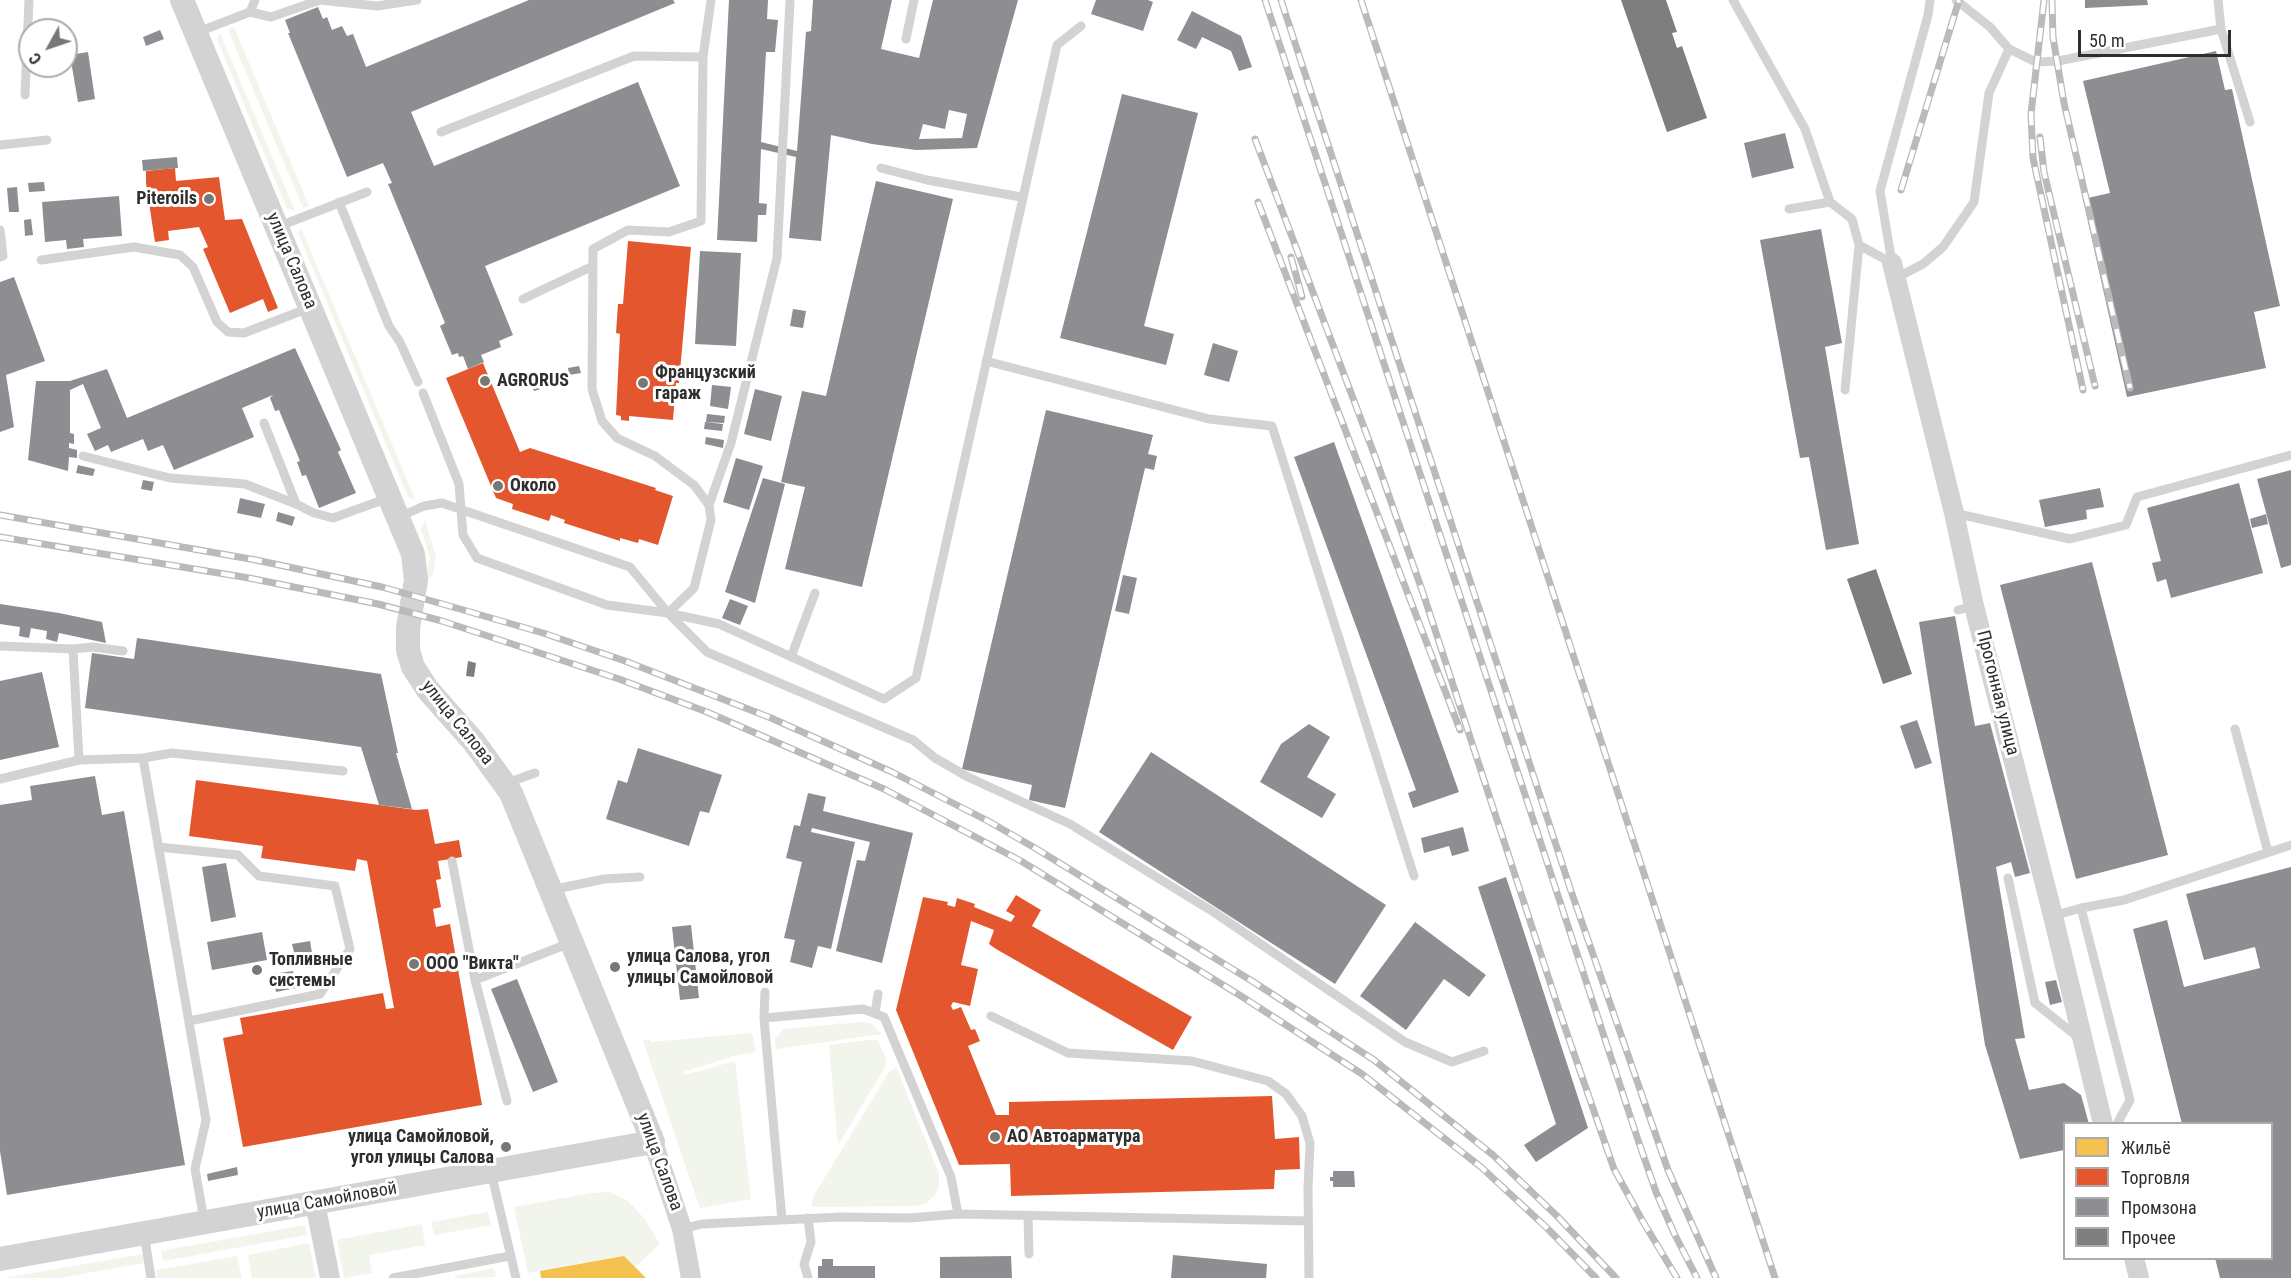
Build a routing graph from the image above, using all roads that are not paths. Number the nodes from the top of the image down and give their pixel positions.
1 (29, 0) edge
2 (182, 0) edge
3 (255, 0) edge
4 (417, 0) edge
5 (711, 0) edge
6 (790, 0) edge
7 (914, 0) edge
8 (1733, 0) edge
9 (1930, 0) edge
10 (1956, 0) edge
11 (2218, 0) edge
12 (250, 12) junction
13 (1081, 26) dead end
14 (2221, 29) junction
15 (196, 33) junction
16 (906, 39) dead end
17 (2009, 49) junction
18 (703, 57) junction
19 (25, 95) dead end
20 (2250, 122) dead end
21 (441, 132) dead end
22 (48, 140) dead end
23 (0, 145) edge
24 (881, 168) dead end
25 (367, 192) dead end
26 (1021, 197) junction
27 (339, 202) junction
28 (1830, 202) junction
29 (1789, 209) dead end
30 (277, 227) junction
31 (0, 230) edge
32 (1859, 245) junction
33 (0, 257) edge
34 (41, 260) dead end
35 (593, 266) junction
36 (1894, 270) junction
37 (523, 299) dead end
38 (311, 308) junction
39 (986, 361) junction
40 (418, 382) dead end
41 (1845, 390) dead end
42 (423, 393) dead end
43 (264, 423) dead end
44 (2291, 455) edge
45 (83, 456) dead end
46 (296, 504) junction
47 (709, 505) junction
48 (394, 507) junction
49 (459, 508) junction
50 (1954, 513) junction
51 (815, 593) dead end
52 (668, 613) junction
53 (0, 646) edge
54 (73, 649) junction
55 (123, 651) dead end
56 (791, 657) junction
57 (2235, 729) dead end
58 (142, 758) junction
59 (79, 760) junction
60 (343, 771) dead end
61 (535, 773) dead end
62 (0, 779) edge
63 (505, 784) junction
64 (2291, 845) edge
65 (158, 847) junction
66 (2268, 852) junction
67 (452, 861) dead end
68 (1414, 876) dead end
69 (640, 877) dead end
70 (2008, 878) dead end
71 (550, 890) junction
72 (2081, 908) junction
73 (2053, 916) junction
74 (572, 942) junction
75 (475, 980) junction
76 (765, 993) dead end
77 (878, 994) dead end
78 (875, 1013) junction
79 (991, 1016) dead end
80 (764, 1018) junction
81 (189, 1022) junction
82 (2083, 1041) junction
83 (1484, 1051) dead end
84 (507, 1101) dead end
85 (2103, 1122) edge
86 (2118, 1122) edge
87 (653, 1142) junction
88 (491, 1172) junction
89 (315, 1203) junction
90 (958, 1214) junction
91 (1028, 1216) junction
92 (808, 1218) junction
93 (782, 1220) junction
94 (1308, 1221) junction
95 (205, 1223) junction
96 (682, 1229) junction
97 (144, 1233) junction
98 (1029, 1254) dead end
99 (510, 1256) junction
100 (0, 1259) edge
101 (151, 1278) edge
102 (330, 1278) edge
103 (393, 1278) edge
104 (516, 1278) edge
105 (691, 1278) edge
106 (808, 1278) edge
107 (1309, 1278) edge

1 - 19 lane
2 - 15 street, улица Салова
3 - 12 lane
4 - 12 lane
5 - 18 lane
6 - 47 lane
7 - 16 lane
8 - 28 lane
9 - 36 lane
10 - 17 lane
11 - 14 lane
12 - 15 lane
13 - 26 lane
14 - 17 lane
14 - 20 lane
15 - 30 street, улица Салова
17 - 36 lane
18 - 21 lane
18 - 35 lane
22 - 23 lane
24 - 26 lane
25 - 27 lane
26 - 39 lane
27 - 30 lane
27 - 40 lane
28 - 29 lane
28 - 32 lane
30 - 38 street, улица Салова
31 - 33 lane
32 - 36 lane
32 - 41 lane
34 - 38 lane
35 - 37 lane
35 - 47 lane
36 - 50 street, Прогонная улица
38 - 48 street, улица Салова
39 - 56 lane
39 - 68 lane
42 - 49 lane
43 - 46 lane
44 - 50 lane
45 - 46 lane
46 - 48 lane
47 - 52 lane
48 - 49 lane
48 - 63 street, улица Салова
49 - 52 lane
49 - 52 lane
50 - 73 street, Прогонная улица
51 - 56 lane
52 - 56 lane
52 - 83 lane
53 - 54 lane
54 - 55 lane
54 - 59 lane
57 - 66 lane
58 - 59 lane
58 - 60 lane
58 - 65 lane
59 - 62 lane
61 - 63 lane
63 - 71 street, улица Салова
64 - 66 lane
65 - 81 lane
65 - 81 lane
66 - 72 lane
67 - 75 lane
69 - 71 lane
70 - 82 lane
71 - 74 street, улица Салова
72 - 73 lane
72 - 86 lane
73 - 82 street, Прогонная улица
74 - 75 lane
74 - 87 street, улица Салова
75 - 84 lane
76 - 80 lane
77 - 78 lane
78 - 80 lane
78 - 90 lane
79 - 94 lane
80 - 93 lane
81 - 95 lane
82 - 85 street, Прогонная улица
87 - 88 street, улица Самойловой
87 - 96 street, улица Салова
88 - 89 street, улица Самойловой
88 - 99 lane
89 - 95 street, улица Самойловой
89 - 102 street
90 - 91 lane
90 - 92 lane
91 - 94 lane
91 - 98 lane
92 - 93 lane
92 - 106 lane
93 - 96 lane
94 - 107 lane
95 - 97 street, улица Самойловой
96 - 105 street, улица Салова
97 - 100 street, улица Самойловой
97 - 101 lane
99 - 103 lane
99 - 104 lane

